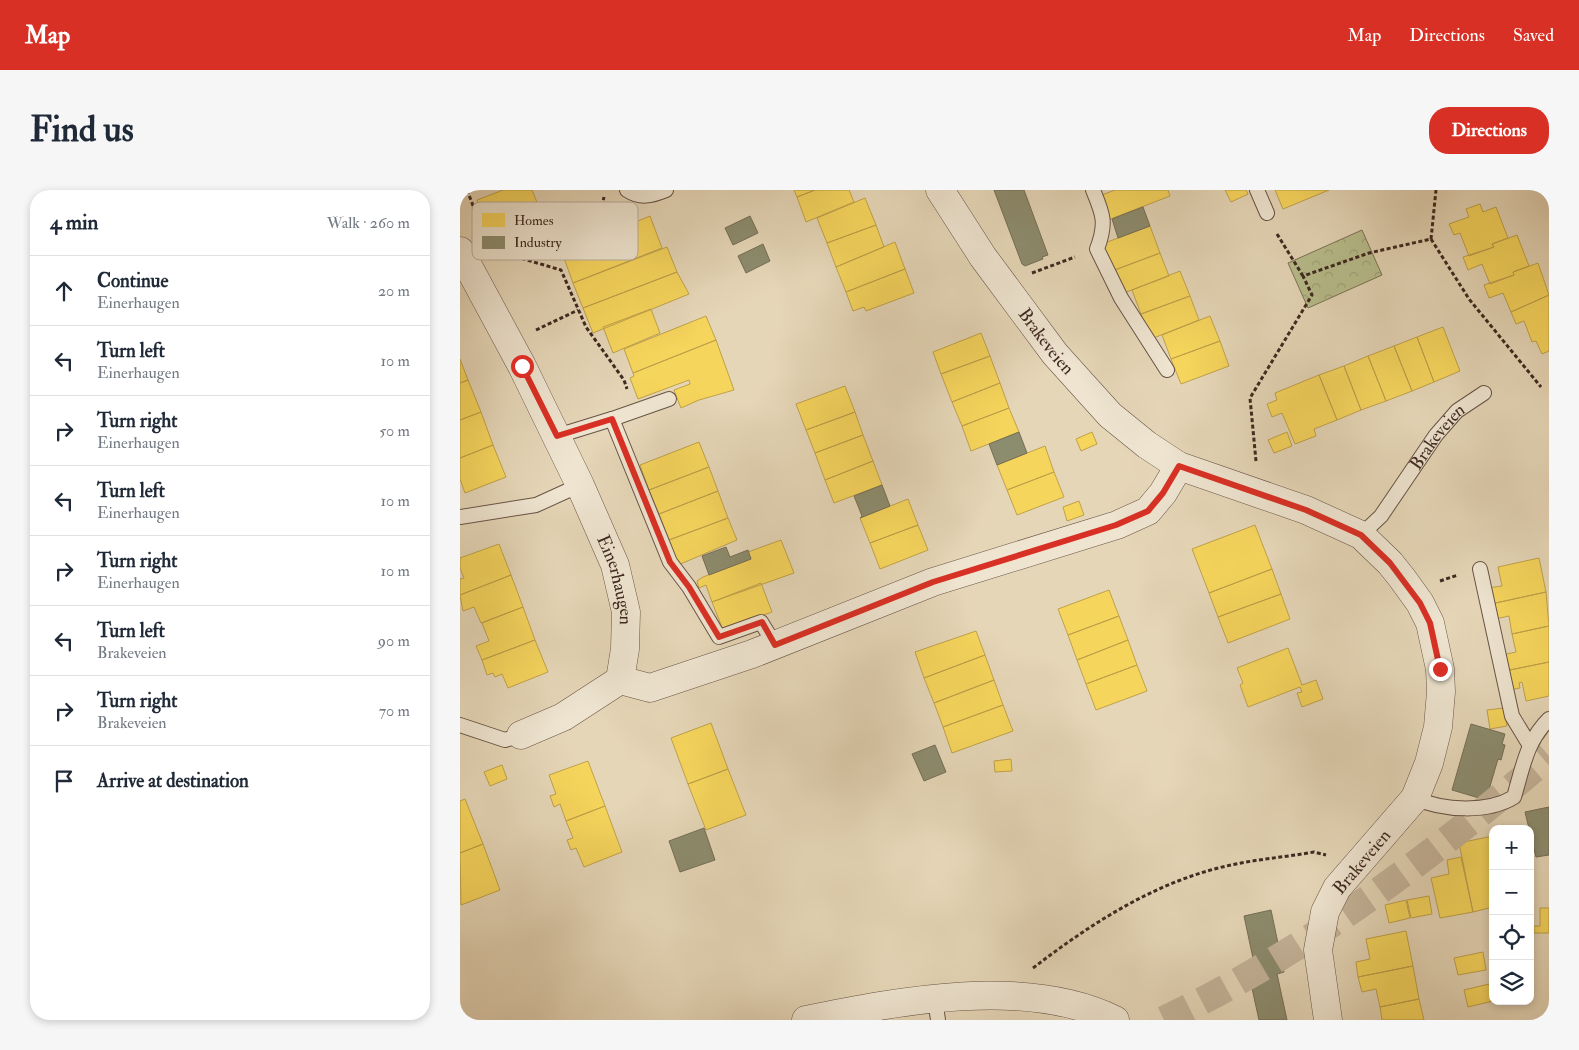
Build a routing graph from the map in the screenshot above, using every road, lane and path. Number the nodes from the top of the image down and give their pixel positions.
1 (466, 190) edge
2 (627, 190) edge
3 (666, 190) edge
4 (940, 190) edge
5 (1093, 190) edge
6 (1258, 190) edge
7 (1436, 190) edge
8 (472, 204) edge
9 (1267, 213) joint
10 (1431, 239) junction
11 (1097, 248) junction
12 (461, 257) edge
13 (527, 260) edge
14 (1303, 276) junction
15 (1003, 284) junction
16 (578, 310) junction
17 (510, 342) junction
18 (1167, 370) dead end
19 (1541, 387) dead end
20 (1484, 393) dead end
21 (669, 399) dead end
22 (636, 410) junction
23 (612, 419) junction
24 (557, 436) junction
25 (1179, 466) junction
26 (580, 485) junction
27 (1254, 491) junction
28 (460, 516) edge
29 (1361, 535) junction
30 (1480, 569) dead end
31 (763, 650) junction
32 (620, 680) junction
33 (1549, 719) edge
34 (460, 725) edge
35 (521, 735) joint
36 (1529, 744) junction
37 (1415, 798) junction
38 (1358, 863) junction
39 (995, 996) junction
40 (936, 1010) edge
41 (806, 1020) edge
42 (1115, 1020) edge
43 (1328, 1020) edge

1 - 8 path
2 - 3 lane
4 - 15 street, Brakeveien
5 - 11 lane
6 - 9 lane
7 - 10 path
9 - 14 path
10 - 14 path
10 - 19 path
11 - 15 path
11 - 18 lane
12 - 17 street, Einerhaugen
13 - 16 path
14 - 27 path
15 - 25 street, Brakeveien
16 - 17 path
16 - 22 path
17 - 24 street, Einerhaugen
20 - 29 lane, Brakeveien
21 - 22 lane
22 - 23 lane
23 - 24 lane
23 - 31 lane
24 - 26 street, Einerhaugen
25 - 27 street, Brakeveien
25 - 31 street
26 - 28 lane
26 - 32 street, Einerhaugen
27 - 29 street, Brakeveien
29 - 37 street, Brakeveien
30 - 36 lane
31 - 32 street
32 - 35 street
33 - 36 lane
34 - 35 lane
36 - 37 lane
37 - 38 street, Brakeveien
38 - 39 path
38 - 43 street, Brakeveien
39 - 40 street
39 - 42 street
40 - 41 street

